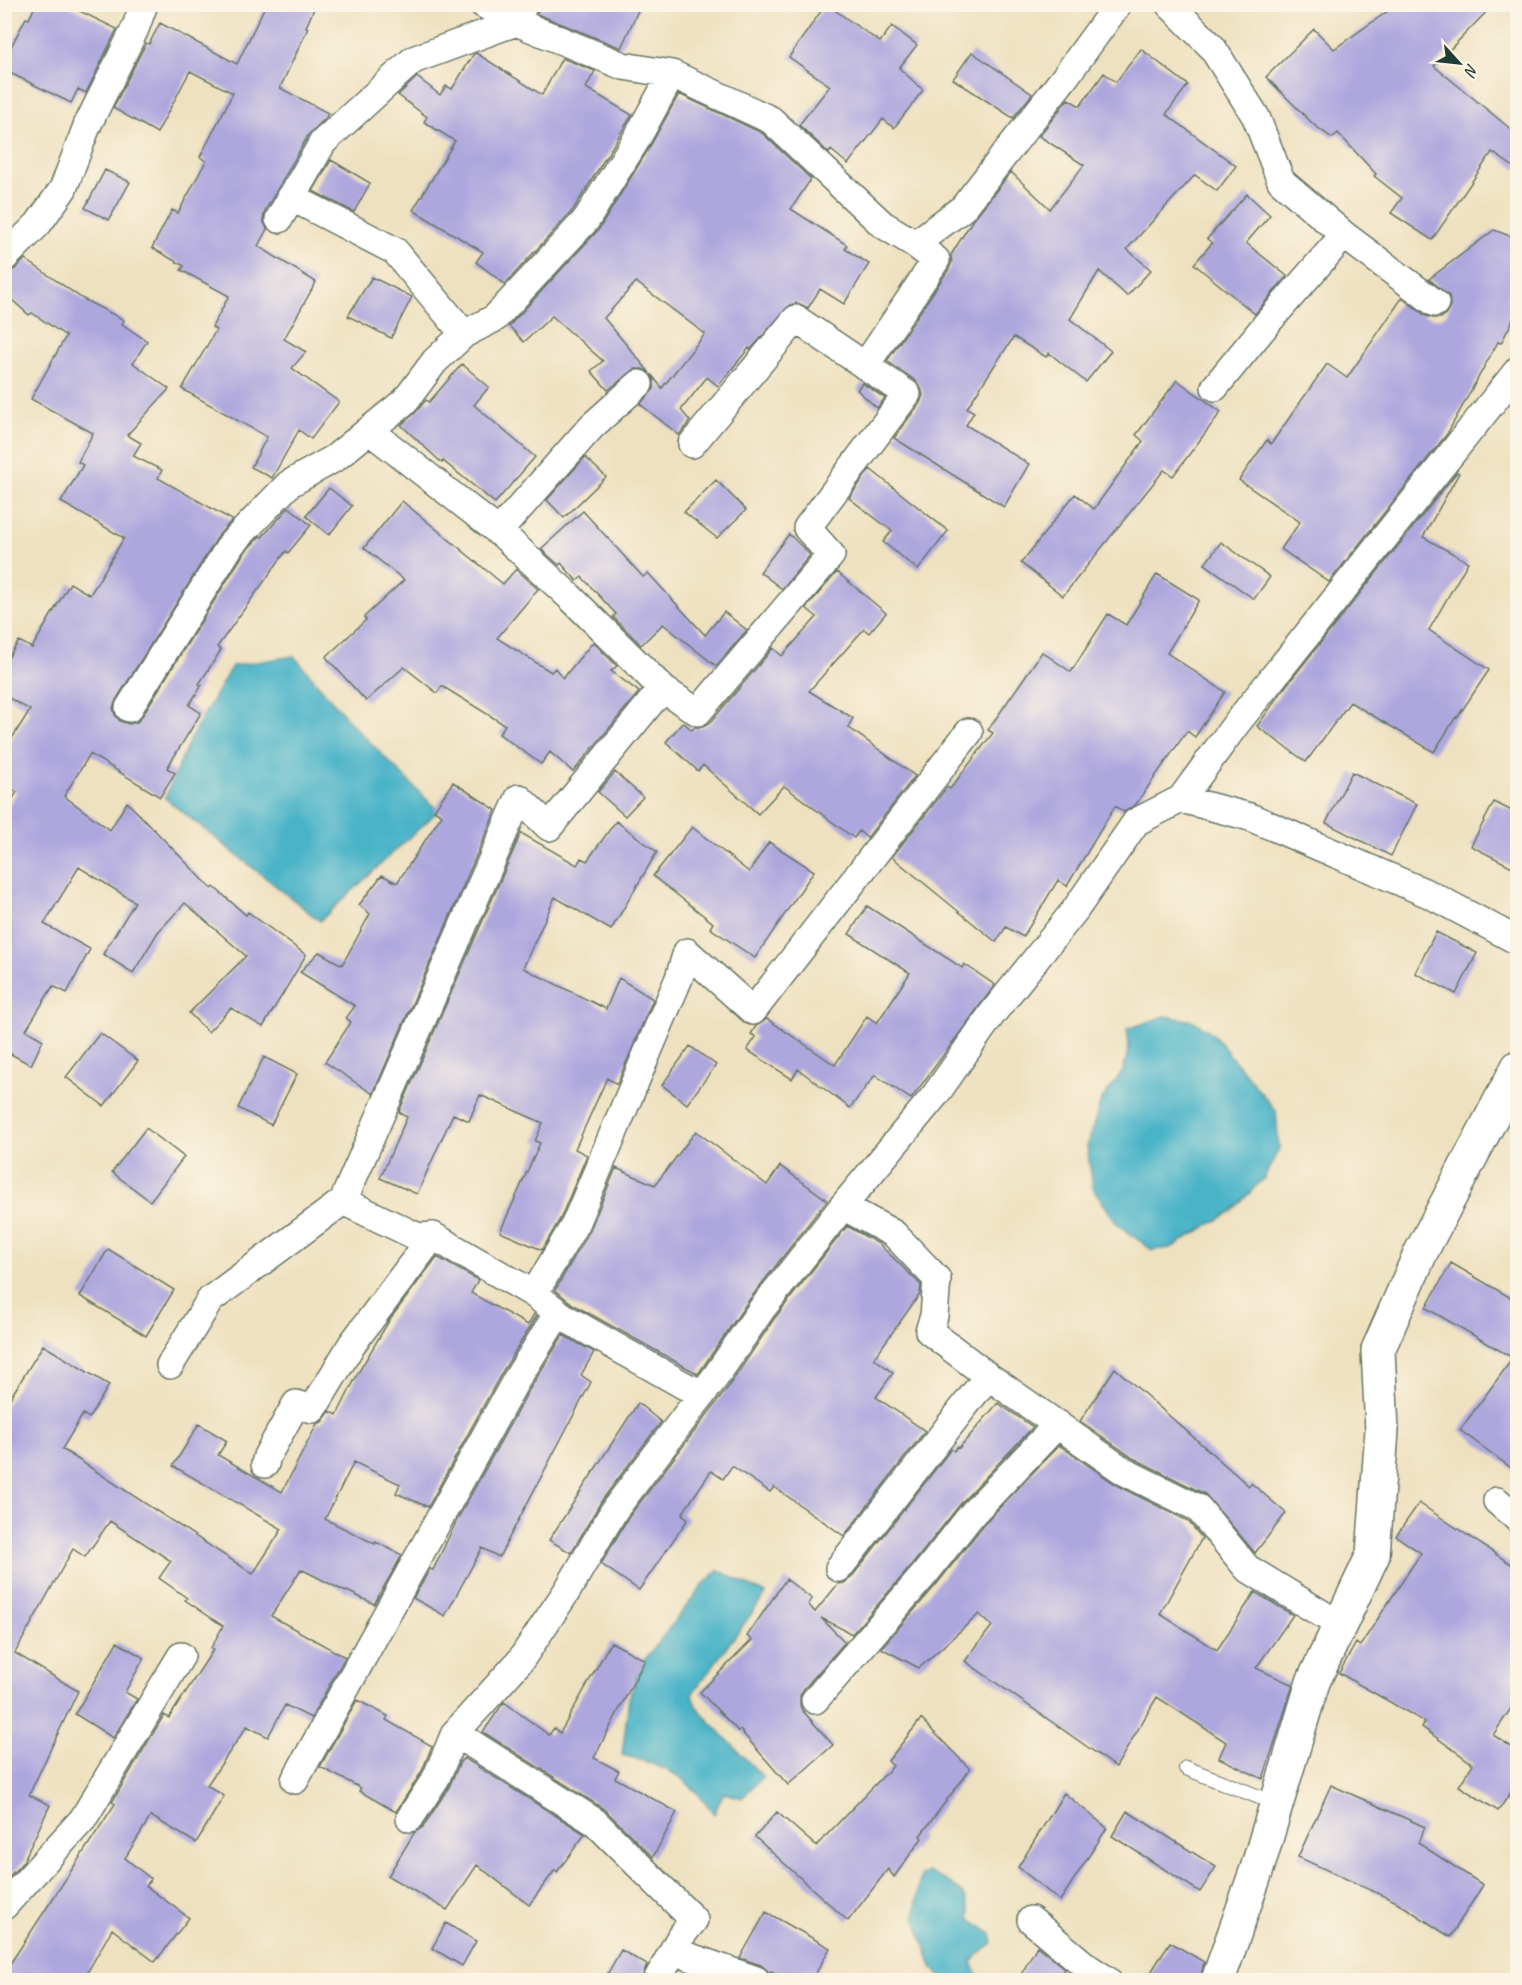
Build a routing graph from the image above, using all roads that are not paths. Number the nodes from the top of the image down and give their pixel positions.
1 (144, 4) edge
2 (483, 4) edge
3 (1118, 4) edge
4 (1169, 4) edge
5 (520, 14) edge
6 (672, 74) junction
7 (1344, 235) junction
8 (915, 244) junction
9 (4, 258) edge
10 (1435, 303) dead end
11 (464, 334) junction
12 (865, 366) junction
13 (1518, 370) edge
14 (639, 384) dead end
15 (1215, 387) dead end
16 (370, 431) junction
17 (692, 444) dead end
18 (498, 532) junction
19 (664, 690) junction
20 (129, 708) dead end
21 (969, 732) dead end
22 (1181, 799) junction
23 (1518, 941) edge
24 (1518, 1067) edge
25 (343, 1201) junction
26 (843, 1206) junction
27 (433, 1236) junction
28 (534, 1294) junction
29 (558, 1313) junction
30 (170, 1365) dead end
31 (988, 1376) junction
32 (703, 1393) junction
33 (1058, 1424) junction
34 (265, 1464) dead end
35 (1497, 1501) dead end
36 (1518, 1520) edge
37 (839, 1568) dead end
38 (1340, 1625) junction
39 (181, 1656) dead end
40 (815, 1700) dead end
41 (455, 1733) junction
42 (1186, 1768) dead end
43 (295, 1780) dead end
44 (1276, 1804) junction
45 (410, 1818) dead end
46 (4, 1906) edge
47 (1031, 1920) dead end
48 (674, 1951) junction
49 (657, 1980) edge
50 (756, 1980) edge
51 (1107, 1980) edge
52 (1218, 1980) edge

1 - 9 street
2 - 5 street
3 - 8 street
4 - 7 street
5 - 6 street
5 - 11 street
6 - 8 street
6 - 11 street
7 - 10 street
7 - 15 street
8 - 12 street
11 - 16 street
12 - 17 street
12 - 19 street
13 - 22 street
14 - 18 street
16 - 18 street
16 - 20 street
18 - 19 street
19 - 25 street
21 - 28 street
22 - 23 street
22 - 26 street
24 - 38 street
25 - 27 street
25 - 30 street
26 - 31 street
26 - 32 street
27 - 28 street
27 - 34 street
28 - 29 street
29 - 32 street
29 - 43 street
31 - 33 street
31 - 37 street
32 - 41 street
33 - 38 street
33 - 40 street
35 - 36 street
38 - 44 street
39 - 46 street
41 - 45 street
41 - 48 street
42 - 44 lane
44 - 52 street
47 - 51 street
48 - 49 street
48 - 50 street

